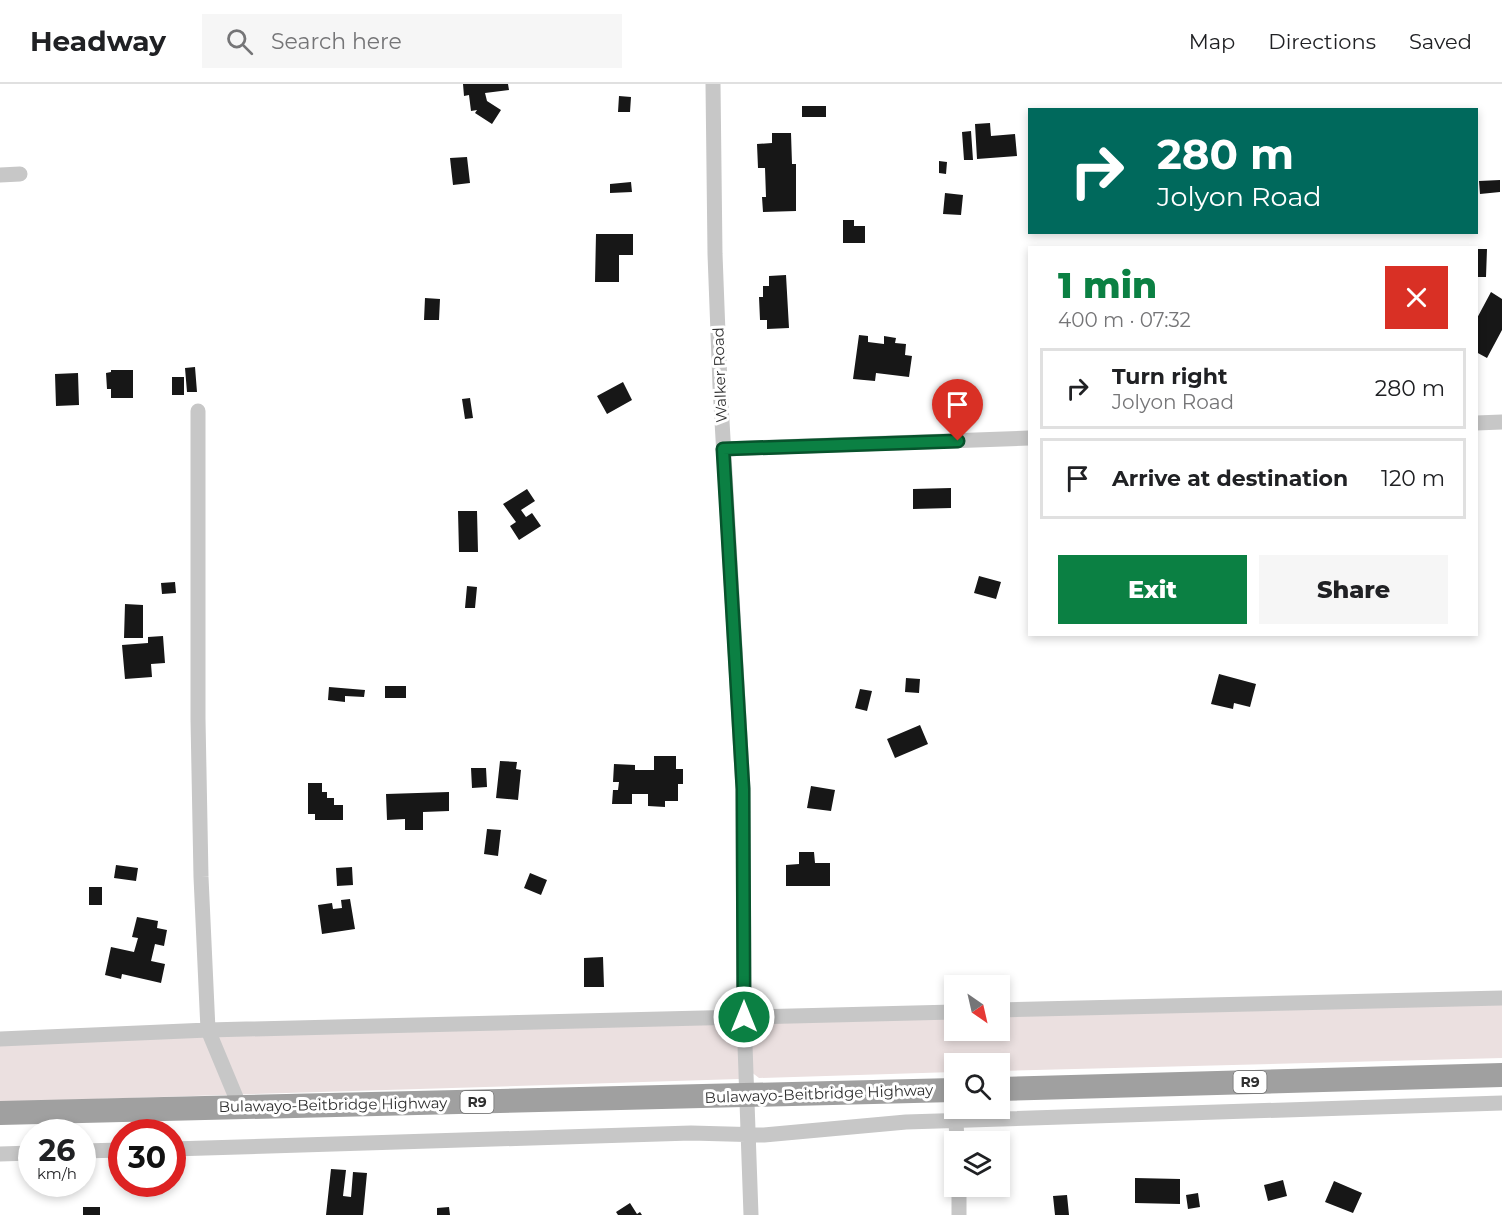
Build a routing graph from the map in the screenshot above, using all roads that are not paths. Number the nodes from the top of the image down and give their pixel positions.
1 (713, 84) edge
2 (20, 174) dead end
3 (0, 175) edge
4 (198, 411) dead end
5 (1502, 422) edge
6 (1478, 423) edge
7 (1028, 438) edge
8 (723, 449) junction
9 (1502, 998) edge
10 (1010, 1010) edge
11 (944, 1011) edge
12 (744, 1017) junction
13 (208, 1030) junction
14 (0, 1039) edge
15 (1502, 1075) edge
16 (1010, 1089) edge
17 (944, 1090) edge
18 (746, 1096) junction
19 (1502, 1103) edge
20 (240, 1107) junction
21 (0, 1113) edge
22 (956, 1120) junction
23 (956, 1131) edge
24 (748, 1135) junction
25 (186, 1149) edge
26 (18, 1153) edge
27 (0, 1154) edge
28 (958, 1197) edge
29 (751, 1215) edge
30 (959, 1215) edge

1 - 8 street, Walker Road
2 - 3 street
4 - 13 street
5 - 6 street
7 - 8 street
8 - 12 street, Walker Road
9 - 10 street
11 - 12 street
12 - 13 street
12 - 18 street, Walker Road
13 - 14 street
13 - 20 street
15 - 16 highway, R9
17 - 18 highway, Bulawayo-Beitbridge Highway / R9
18 - 20 highway, Bulawayo-Beitbridge Highway / R9
18 - 24 street, Walker Road
19 - 22 street
20 - 21 highway, Bulawayo-Beitbridge Highway / R9
22 - 23 street
22 - 24 street
24 - 25 street
24 - 29 street, Walker Road
26 - 27 street
28 - 30 street

